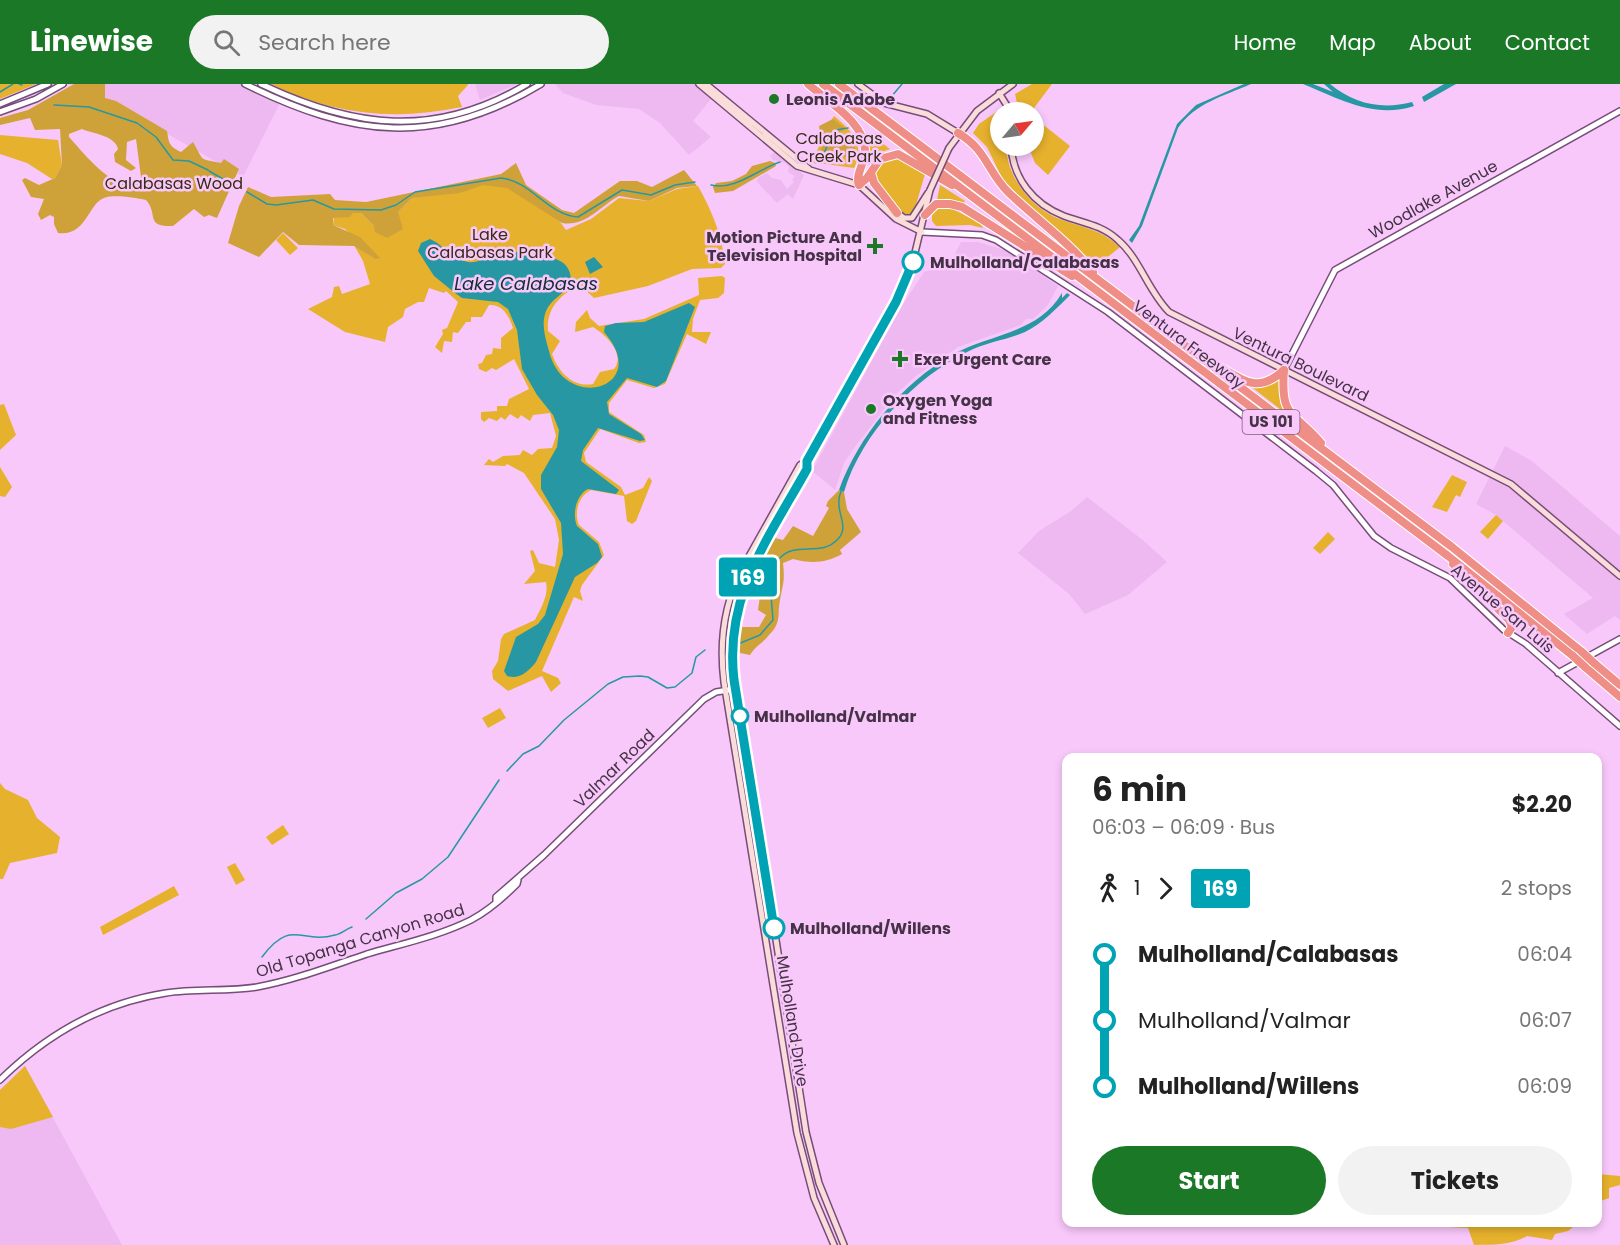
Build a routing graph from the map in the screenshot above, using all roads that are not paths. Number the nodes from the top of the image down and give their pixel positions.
1 (48, 84) edge
2 (63, 84) edge
3 (245, 84) edge
4 (261, 84) edge
5 (527, 84) edge
6 (542, 84) edge
7 (699, 84) edge
8 (706, 84) edge
9 (808, 84) edge
10 (823, 84) edge
11 (839, 84) edge
12 (858, 84) edge
13 (1013, 84) edge
14 (999, 93) junction
15 (1005, 102) edge
16 (0, 104) edge
17 (1620, 111) edge
18 (0, 112) edge
19 (958, 133) junction
20 (1014, 156) edge
21 (809, 170) junction
22 (871, 173) junction
23 (859, 185) junction
24 (930, 190) junction
25 (984, 204) junction
26 (897, 213) junction
27 (925, 215) junction
28 (922, 232) junction
29 (1102, 282) junction
30 (1094, 289) junction
31 (1193, 352) junction
32 (1284, 370) junction
33 (1329, 455) junction
34 (807, 461) junction
35 (775, 510) junction
36 (782, 514) junction
37 (1448, 556) junction
38 (1620, 576) edge
39 (1508, 633) junction
40 (1620, 639) edge
41 (1558, 673) junction
42 (1620, 685) edge
43 (735, 688) junction
44 (726, 690) junction
45 (1620, 696) edge
46 (1620, 726) edge
47 (496, 902) joint
48 (0, 1080) edge
49 (834, 1245) edge
50 (844, 1245) edge

1 - 16 street
2 - 18 street
3 - 6 street
4 - 5 street
7 - 21 main road
8 - 21 main road
9 - 23 highway
10 - 25 highway, Ventura Freeway / US 101
11 - 29 highway, Ventura Freeway / US 101
12 - 19 main road
13 - 14 main road, Mulholland Drive
14 - 15 main road
14 - 19 main road, Mulholland Drive
17 - 32 street, Woodlake Avenue
19 - 24 main road, Mulholland Drive, bridge
19 - 29 highway
20 - 32 main road, Ventura Boulevard
21 - 23 main road
22 - 23 highway
22 - 25 highway
22 - 26 highway
23 - 26 main road
23 - 28 main road
24 - 26 main road
24 - 27 main road, Mulholland Drive
25 - 30 highway, Ventura Freeway / US 101
27 - 28 main road, Mulholland Drive
27 - 30 highway
28 - 34 main road, Mulholland Drive
28 - 39 street, Avenue San Luis
29 - 31 highway, Ventura Freeway / US 101
30 - 37 highway, Ventura Freeway / US 101
31 - 32 highway
31 - 33 highway, Ventura Freeway / US 101
32 - 33 highway
32 - 38 main road, Ventura Boulevard
33 - 42 highway, Ventura Freeway / US 101, bridge
34 - 35 main road, Mulholland Drive
34 - 36 main road, Mulholland Drive
35 - 36 main road
35 - 44 main road, Mulholland Drive
36 - 43 main road, Mulholland Drive
37 - 39 highway
37 - 45 highway, Ventura Freeway / US 101, bridge
39 - 41 street, Avenue San Luis
40 - 41 street
41 - 46 street, Avenue San Luis
43 - 44 street, Valmar Road
43 - 50 main road, Mulholland Drive
44 - 47 street, Valmar Road
44 - 49 main road, Mulholland Drive
47 - 48 street, Old Topanga Canyon Road

